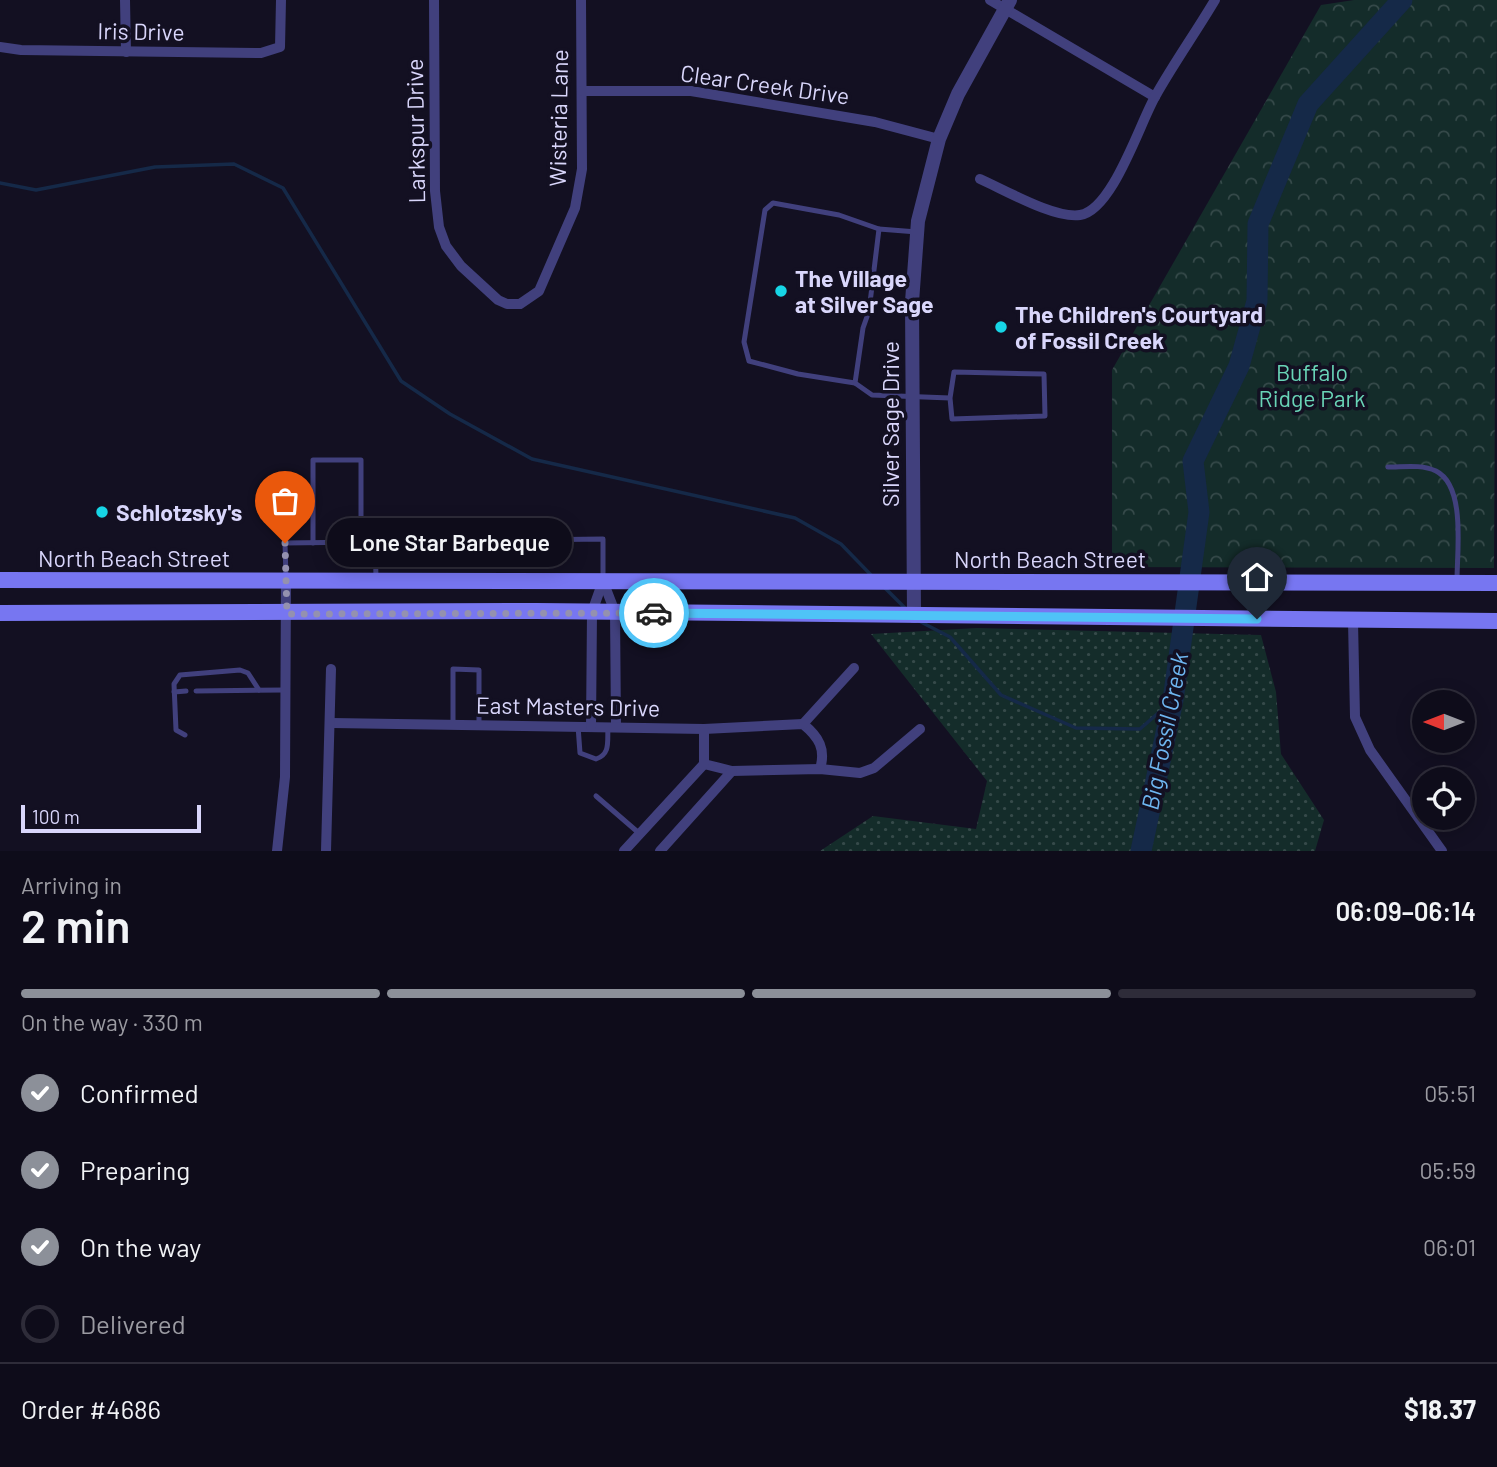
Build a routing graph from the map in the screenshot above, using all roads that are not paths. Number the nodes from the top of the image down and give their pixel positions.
1 (125, 0) edge
2 (281, 0) edge
3 (434, 0) edge
4 (581, 0) edge
5 (990, 0) edge
6 (1215, 0) edge
7 (1008, 4) edge
8 (0, 47) edge
9 (125, 52) junction
10 (582, 91) junction
11 (1155, 97) junction
12 (939, 139) junction
13 (980, 179) dead end
14 (879, 229) junction
15 (917, 232) junction
16 (520, 304) joint
17 (855, 383) junction
18 (913, 398) junction
19 (950, 398) junction
20 (1388, 467) dead end
21 (313, 542) junction
22 (360, 542) junction
23 (375, 542) junction
24 (0, 580) edge
25 (286, 580) junction
26 (376, 581) junction
27 (603, 581) junction
28 (914, 582) junction
29 (1457, 583) junction
30 (1497, 583) edge
31 (592, 612) junction
32 (615, 612) junction
33 (0, 613) edge
34 (287, 614) junction
35 (914, 616) junction
36 (1353, 621) junction
37 (1497, 621) edge
38 (854, 668) dead end
39 (331, 669) dead end
40 (259, 690) junction
41 (285, 690) junction
42 (186, 691) dead end
43 (196, 691) dead end
44 (174, 692) junction
45 (332, 723) junction
46 (803, 724) junction
47 (453, 725) junction
48 (479, 725) junction
49 (578, 726) junction
50 (591, 727) junction
51 (612, 727) junction
52 (704, 729) junction
53 (920, 729) dead end
54 (185, 735) dead end
55 (704, 764) junction
56 (820, 769) junction
57 (732, 771) junction
58 (596, 796) dead end
59 (640, 834) junction
60 (277, 851) edge
61 (326, 851) edge
62 (624, 851) edge
63 (660, 851) edge
64 (1442, 851) edge

1 - 9 street
2 - 9 street, Iris Drive
3 - 16 street, Larkspur Drive
4 - 10 street, Wisteria Lane
5 - 7 street
6 - 11 street
7 - 11 street
7 - 12 street, Silver Sage Drive
8 - 9 street, Iris Drive
10 - 12 street, Clear Creek Drive
10 - 16 street, Wisteria Lane
11 - 13 street
12 - 15 street, Silver Sage Drive
14 - 15 lane
14 - 17 lane
14 - 17 lane
15 - 18 street, Silver Sage Drive
17 - 18 lane
18 - 19 lane
18 - 28 street, Silver Sage Drive
19 - 19 lane
20 - 29 lane
21 - 22 lane
21 - 22 lane
21 - 25 lane
22 - 23 lane
23 - 26 lane
23 - 27 lane
24 - 25 main road, North Beach Street
25 - 26 main road, North Beach Street
25 - 34 street
26 - 27 main road, North Beach Street
27 - 28 main road, North Beach Street
27 - 31 street
27 - 32 street
28 - 29 main road, North Beach Street
28 - 35 street, Silver Sage Drive
29 - 30 main road, North Beach Street
31 - 32 main road
31 - 34 main road
31 - 50 street
32 - 35 main road
32 - 51 street
33 - 34 main road
34 - 41 street
35 - 36 main road
36 - 37 main road
36 - 64 street
38 - 46 street
39 - 45 street
40 - 41 lane
40 - 43 lane
40 - 44 lane
41 - 60 street
42 - 44 lane
44 - 54 lane
45 - 47 street, East Masters Drive
45 - 61 street
46 - 52 street, East Masters Drive
46 - 56 street
47 - 48 street, East Masters Drive
47 - 48 lane
48 - 49 street, East Masters Drive
49 - 50 street, East Masters Drive
49 - 51 lane
50 - 51 street, East Masters Drive
51 - 52 street, East Masters Drive
52 - 55 street
53 - 56 street
55 - 57 street
55 - 59 street
56 - 57 street
57 - 63 street
58 - 59 lane
59 - 62 street

